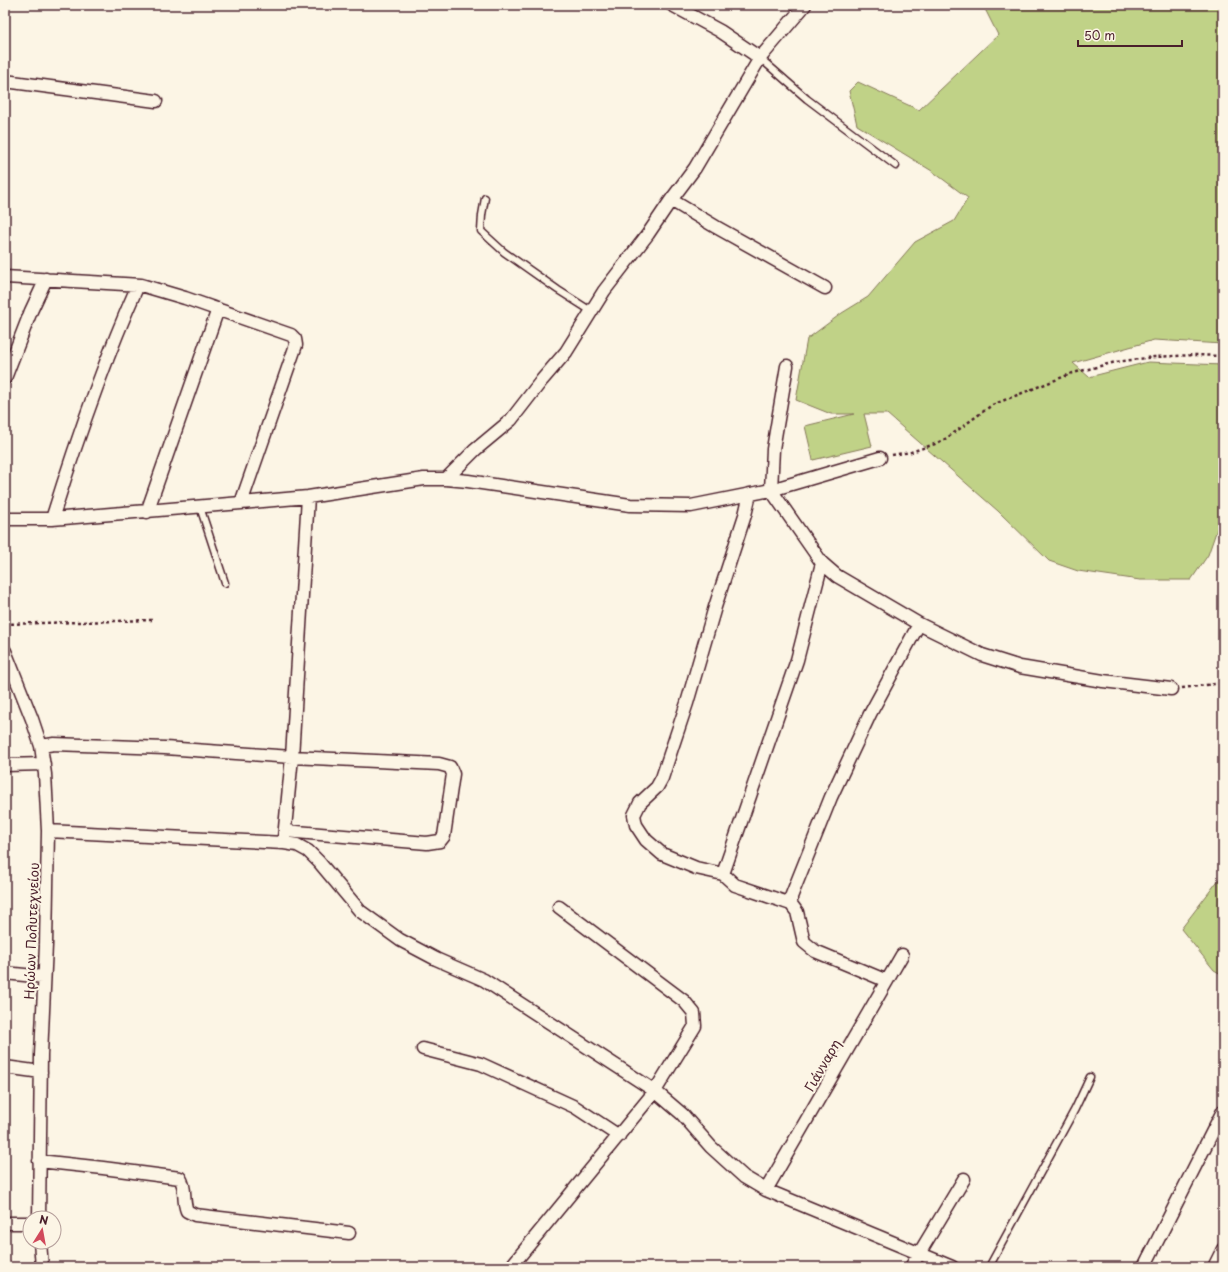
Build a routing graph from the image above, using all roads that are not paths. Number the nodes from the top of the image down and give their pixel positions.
1 (672, 5) edge
2 (805, 5) edge
3 (760, 58) junction
4 (5, 81) edge
5 (156, 101) dead end
6 (896, 166) dead end
7 (485, 198) dead end
8 (671, 200) junction
9 (5, 277) edge
10 (46, 279) junction
11 (138, 285) junction
12 (825, 288) dead end
13 (218, 309) junction
14 (591, 311) junction
15 (787, 366) dead end
16 (5, 378) edge
17 (880, 458) road end
18 (446, 479) junction
19 (771, 490) junction
20 (750, 494) junction
21 (308, 496) junction
22 (241, 503) junction
23 (200, 507) junction
24 (147, 512) junction
25 (5, 519) edge
26 (52, 519) junction
27 (822, 563) junction
28 (225, 583) dead end
29 (919, 624) junction
30 (5, 651) edge
31 (1171, 690) road end
32 (41, 746) junction
33 (292, 757) junction
34 (44, 764) junction
35 (5, 765) edge
36 (48, 831) junction
37 (284, 837) junction
38 (723, 874) junction
39 (791, 904) junction
40 (559, 907) dead end
41 (902, 955) dead end
42 (5, 973) edge
43 (44, 977) junction
44 (887, 980) junction
45 (423, 1049) dead end
46 (5, 1067) edge
47 (42, 1072) junction
48 (1090, 1077) dead end
49 (655, 1091) junction
50 (1223, 1111) edge
51 (619, 1136) junction
52 (39, 1161) junction
53 (964, 1179) dead end
54 (766, 1190) junction
55 (39, 1210) edge
56 (5, 1223) edge
57 (22, 1223) edge
58 (349, 1233) dead end
59 (41, 1250) edge
60 (920, 1253) junction
61 (514, 1263) dead end
62 (42, 1267) edge
63 (911, 1267) edge
64 (952, 1267) edge
65 (989, 1267) edge
66 (1144, 1267) edge

1 - 3 street
2 - 3 street
3 - 6 lane
3 - 8 street
4 - 5 street
7 - 14 lane
8 - 12 street
8 - 14 street
9 - 10 street
10 - 11 street
10 - 16 street
11 - 13 street
11 - 26 street
13 - 22 street
13 - 24 street
14 - 18 street
15 - 19 street
17 - 19 street
18 - 20 street
18 - 21 street
19 - 20 street
19 - 27 street
20 - 38 street
21 - 22 street
21 - 33 street
22 - 23 street
23 - 24 street
23 - 28 lane
24 - 26 street
25 - 26 street
27 - 29 street
27 - 38 street
29 - 31 street
29 - 39 street
30 - 32 street, Ηρώων Πολυτεχνείου
32 - 33 street
32 - 34 street, Ηρώων Πολυτεχνείου
33 - 37 street
33 - 37 street
34 - 35 street
34 - 36 street, Ηρώων Πολυτεχνείου
36 - 37 street
36 - 43 street, Ηρώων Πολυτεχνείου
37 - 49 street
38 - 39 street
39 - 44 street
40 - 49 street
41 - 44 street, Γιάνναρη
42 - 43 street
43 - 47 street, Ηρώων Πολυτεχνείου
44 - 54 street, Γιάνναρη
45 - 51 street
46 - 47 street
47 - 52 street, Ηρώων Πολυτεχνείου
48 - 65 lane
49 - 51 street
49 - 54 street
50 - 66 street
51 - 61 street
52 - 55 street, Ηρώων Πολυτεχνείου
52 - 58 street
53 - 60 street
54 - 60 street
56 - 57 street
59 - 62 street
60 - 63 street
60 - 64 street

